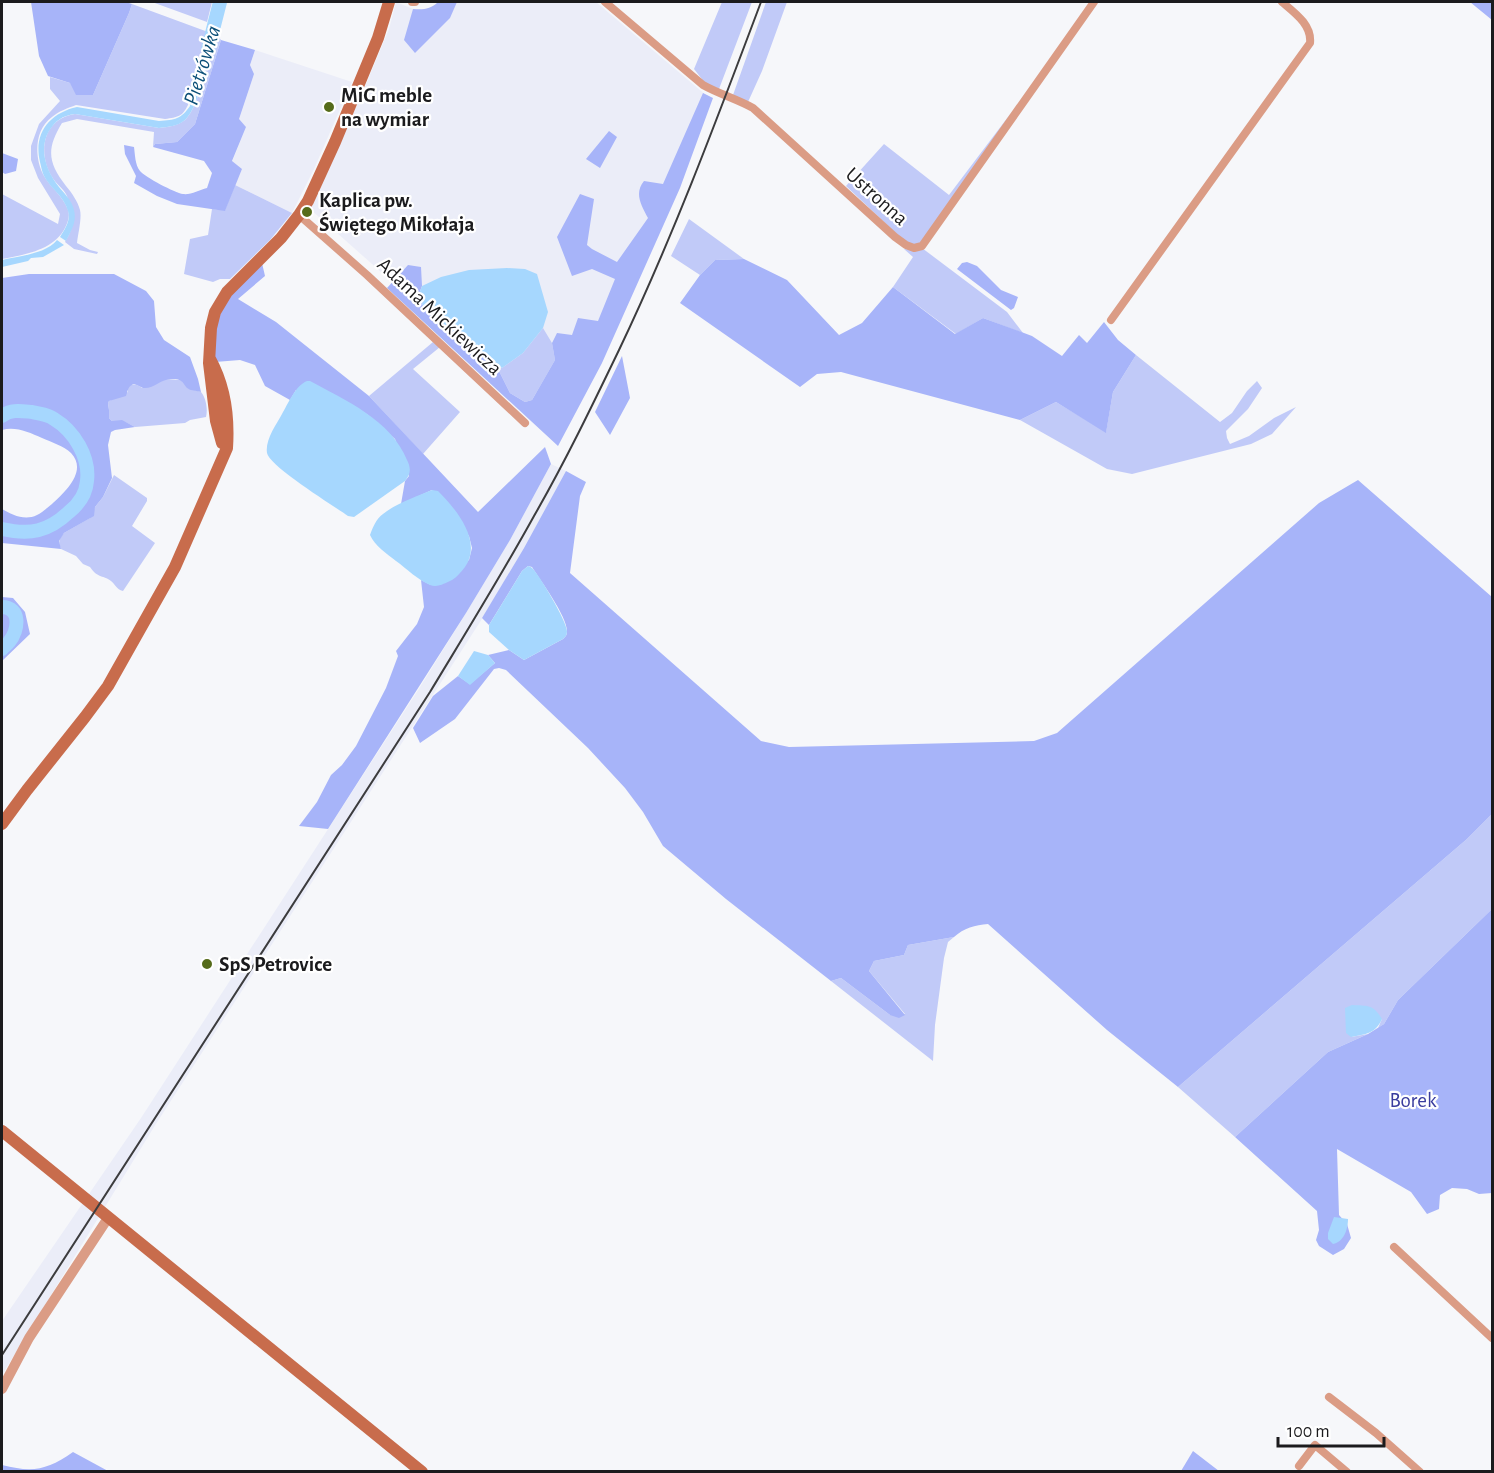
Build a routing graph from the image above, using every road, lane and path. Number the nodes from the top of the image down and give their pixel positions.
1 (389, 2) edge
2 (605, 2) edge
3 (1094, 2) edge
4 (1282, 2) edge
5 (299, 215) junction
6 (1111, 320) dead end
7 (525, 423) dead end
8 (2, 824) edge
9 (2, 1131) edge
10 (108, 1218) junction
11 (1394, 1247) dead end
12 (1492, 1338) edge
13 (2, 1389) edge
14 (1329, 1397) dead end
15 (1299, 1466) dead end
16 (422, 1472) edge
17 (1347, 1472) edge
18 (1420, 1472) edge

1 - 5 main road
2 - 3 street, Ustronna
4 - 6 street
5 - 7 street, Adama Mickiewicza
5 - 8 main road
9 - 10 main road
10 - 13 street
10 - 16 main road
11 - 12 street
14 - 18 street
15 - 17 street

